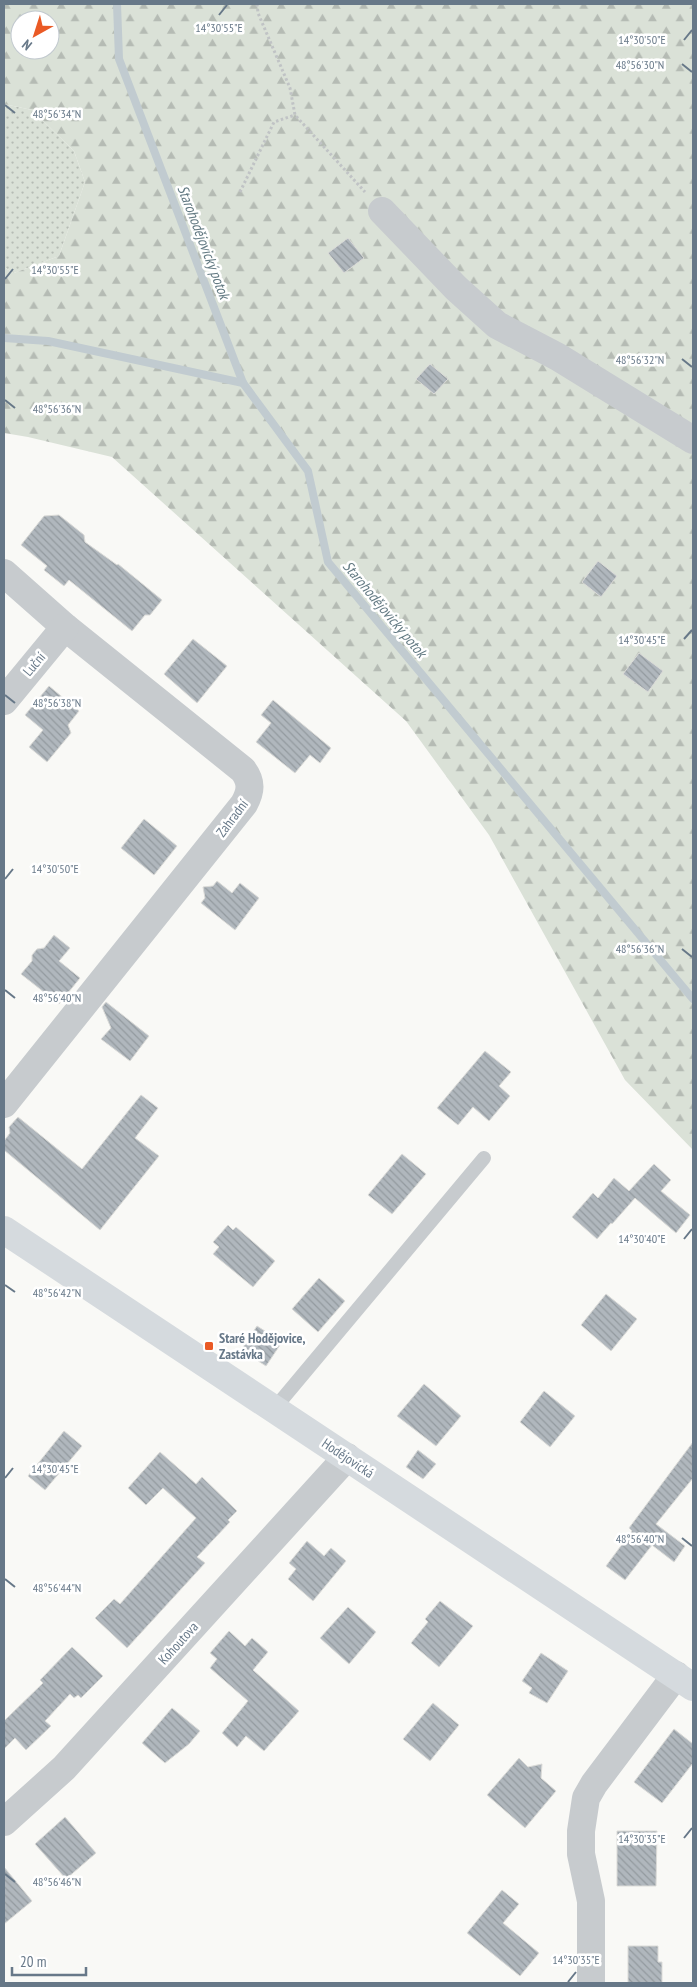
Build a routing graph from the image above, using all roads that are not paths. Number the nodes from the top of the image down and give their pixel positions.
1 (382, 211) road end
2 (693, 440) edge
3 (4, 573) edge
4 (65, 627) junction
5 (4, 701) edge
6 (4, 1104) edge
7 (484, 1158) dead end
8 (4, 1230) edge
9 (274, 1409) junction
10 (347, 1457) junction
11 (684, 1681) edge
12 (4, 1822) edge
13 (591, 1983) edge

1 - 2 street
3 - 4 street, Zahradní
4 - 5 street, Luční
4 - 6 street, Zahradní
7 - 9 lane
8 - 9 street, Hodějovická
9 - 10 street, Hodějovická
10 - 11 street, Hodějovická
10 - 12 street, Kohoutova
11 - 13 street

